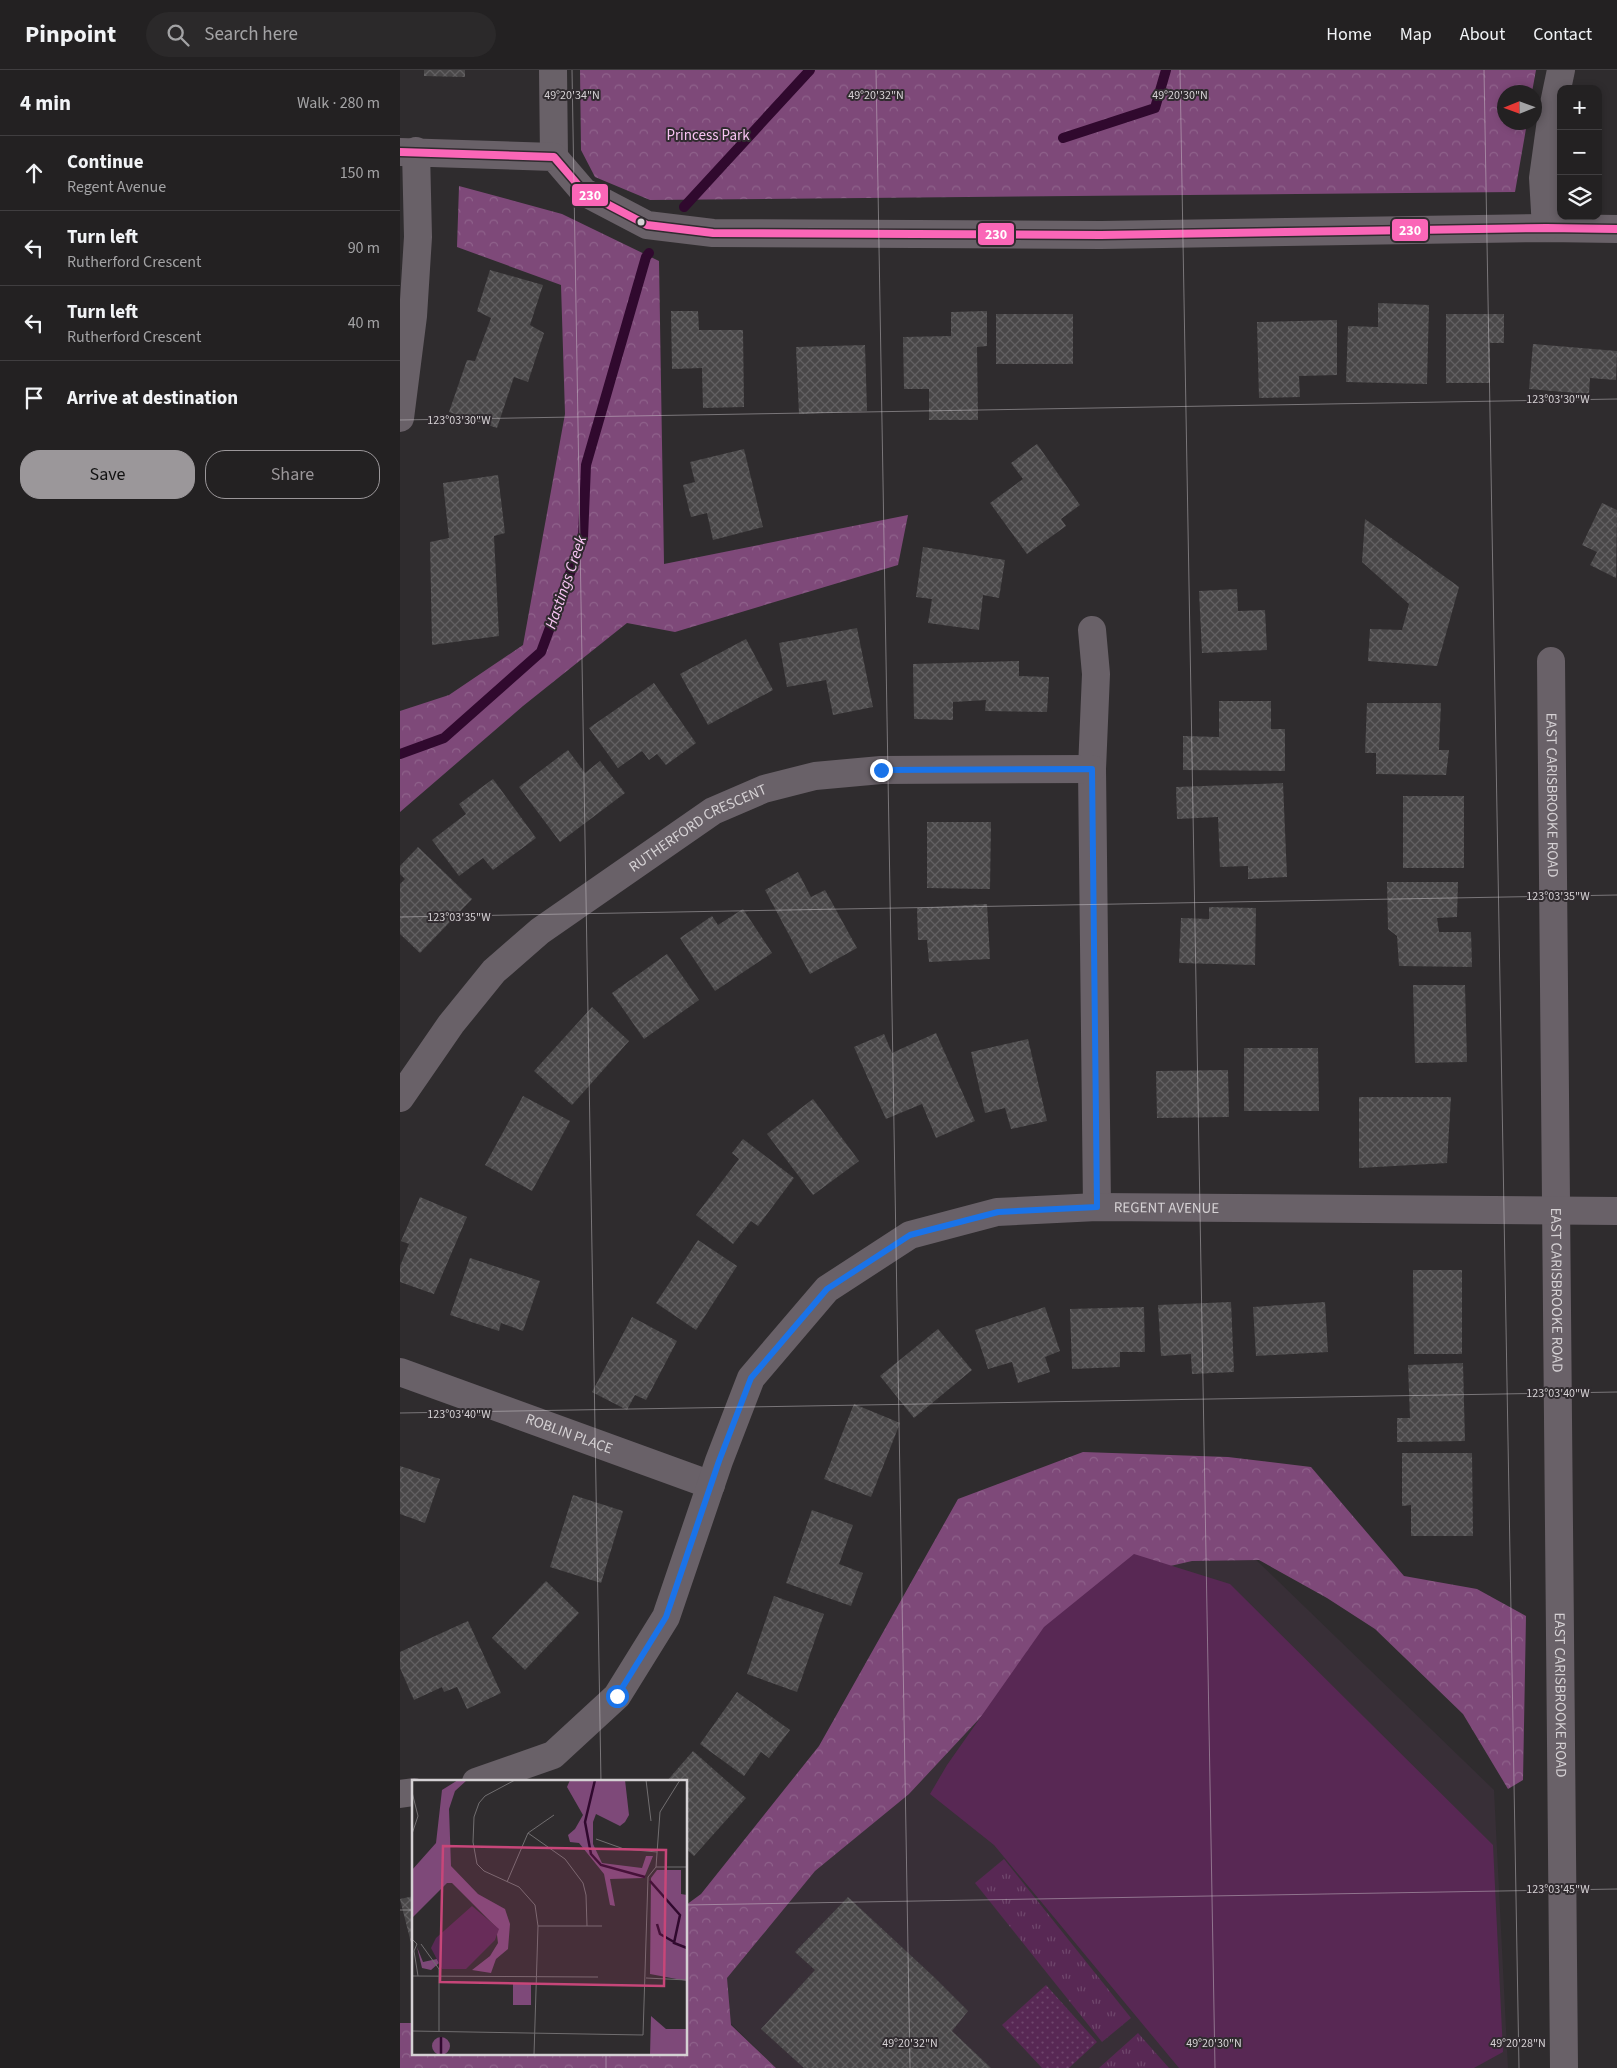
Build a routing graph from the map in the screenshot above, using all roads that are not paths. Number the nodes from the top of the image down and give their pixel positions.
1 (553, 70) edge
2 (1561, 70) edge
3 (408, 151) edge
4 (554, 157) junction
5 (1546, 228) junction
6 (1617, 229) edge
7 (400, 418) edge
8 (1092, 630) dead end
9 (1551, 660) dead end
10 (1092, 769) junction
11 (400, 1098) edge
12 (1097, 1207) junction
13 (1556, 1211) junction
14 (1617, 1212) edge
15 (400, 1372) edge
16 (711, 1485) junction
17 (482, 1780) edge
18 (1564, 2068) edge

1 - 4 street
2 - 5 street
3 - 4 street
3 - 7 street
4 - 5 street
5 - 6 street
8 - 10 street
9 - 13 street, EAST CARISBROOKE ROAD
10 - 11 street, RUTHERFORD CRESCENT
10 - 12 street
12 - 13 street, REGENT AVENUE
12 - 16 street, REGENT AVENUE
13 - 14 street, REGENT AVENUE
13 - 18 street, EAST CARISBROOKE ROAD
15 - 16 street, ROBLIN PLACE
16 - 17 street, REGENT AVENUE

